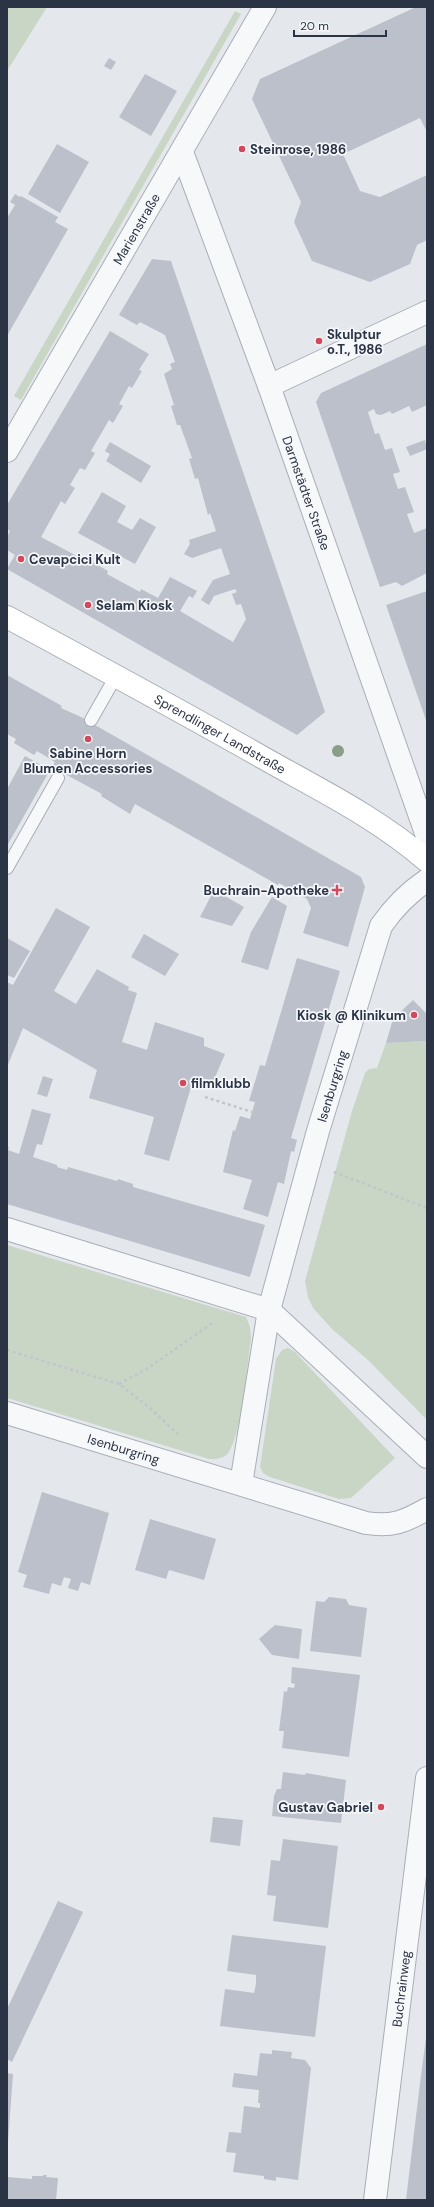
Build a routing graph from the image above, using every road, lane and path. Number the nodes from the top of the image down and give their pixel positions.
1 (264, 7) edge
2 (182, 152) junction
3 (427, 312) edge
4 (269, 386) junction
5 (7, 451) edge
6 (7, 617) edge
7 (116, 676) junction
8 (91, 720) dead end
9 (58, 778) dead end
10 (427, 836) edge
11 (427, 861) edge
12 (7, 868) edge
13 (427, 880) edge
14 (205, 1098) dead end
15 (252, 1112) dead end
16 (335, 1172) dead end
17 (427, 1208) edge
18 (7, 1228) edge
19 (260, 1307) junction
20 (7, 1350) edge
21 (7, 1413) edge
22 (427, 1457) edge
23 (241, 1484) junction
24 (427, 1509) edge
25 (427, 1778) edge
26 (375, 2200) edge

1 - 2 street, Marienstraße
2 - 4 street, Darmstädter Straße
2 - 5 street, Marienstraße
3 - 4 street
4 - 10 street, Darmstädter Straße
6 - 7 main road, Sprendlinger Landstraße
7 - 8 lane
7 - 11 main road, Sprendlinger Landstraße
9 - 12 lane
13 - 19 street, Isenburgring
14 - 15 path
16 - 17 path
18 - 19 street
19 - 20 path
19 - 22 street
19 - 23 street, Isenburgring
21 - 23 street, Isenburgring
23 - 24 street, Isenburgring
25 - 26 street, Buchrainweg

